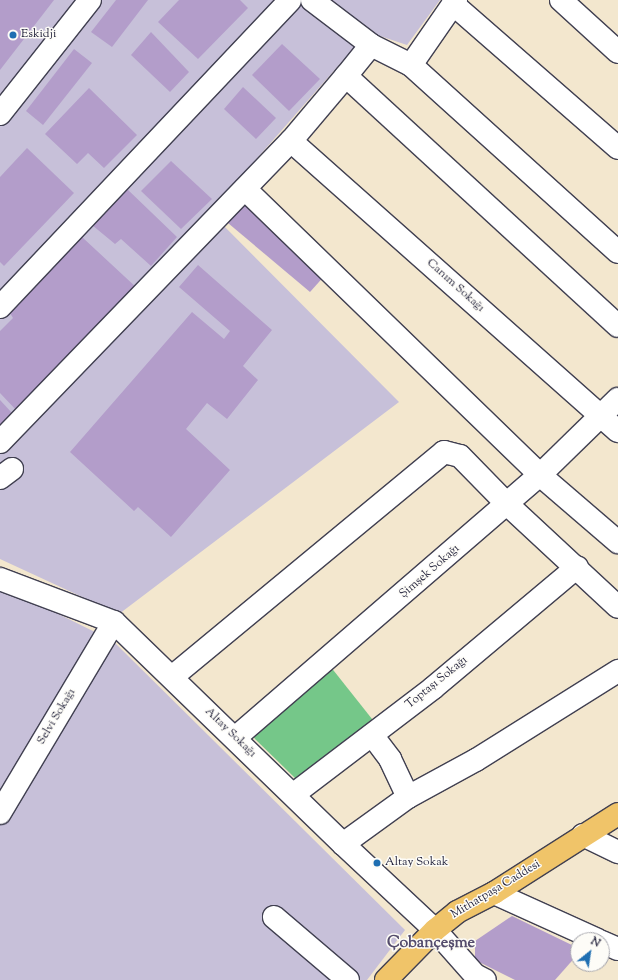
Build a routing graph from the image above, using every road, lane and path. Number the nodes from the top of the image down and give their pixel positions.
1 (90, 0) edge
2 (290, 0) edge
3 (312, 0) edge
4 (561, 0) edge
5 (455, 2) edge
6 (371, 45) junction
7 (618, 52) edge
8 (411, 65) junction
9 (346, 76) junction
10 (0, 114) edge
11 (291, 141) junction
12 (618, 148) edge
13 (245, 189) junction
14 (618, 252) edge
15 (0, 307) edge
16 (618, 326) edge
17 (618, 399) edge
18 (610, 424) edge
19 (0, 442) edge
20 (540, 475) junction
21 (507, 504) junction
22 (618, 542) edge
23 (577, 567) junction
24 (0, 578) edge
25 (618, 607) edge
26 (114, 622) junction
27 (618, 671) edge
28 (172, 677) junction
29 (372, 734) junction
30 (235, 738) junction
31 (294, 794) junction
32 (408, 797) junction
33 (0, 813) edge
34 (618, 814) edge
35 (583, 835) junction
36 (343, 844) junction
37 (618, 852) edge
38 (494, 893) junction
39 (274, 917) dead end
40 (435, 930) junction
41 (580, 932) edge
42 (348, 980) edge
43 (386, 980) edge
44 (485, 980) edge

1 - 10 street
2 - 15 street
3 - 6 street
4 - 7 street
5 - 8 street
5 - 12 street
6 - 8 street
6 - 9 street
8 - 14 street
9 - 11 street
9 - 16 street
11 - 13 street
11 - 18 street, Canım Sokağı
13 - 19 street
13 - 20 street
17 - 18 street, Şimşek Sokağı
18 - 20 street, Şimşek Sokağı
20 - 21 street, Şimşek Sokağı
20 - 22 street
21 - 23 street
21 - 28 street
21 - 30 street, Şimşek Sokağı
23 - 25 street
23 - 29 street, Toptaşı Sokağı
24 - 26 street, Altay Sokağı
26 - 28 street, Altay Sokağı
26 - 33 street, Selvi Sokağı
27 - 32 street
28 - 30 street, Altay Sokağı
29 - 31 street, Toptaşı Sokağı
29 - 32 street
30 - 31 street, Altay Sokağı
31 - 36 street, Altay Sokağı
32 - 36 street
34 - 35 main road, Mithatpaşa Caddesi
35 - 37 street
35 - 38 main road, Mithatpaşa Caddesi
36 - 40 street, Altay Sokağı
38 - 40 main road, Mithatpaşa Caddesi
38 - 41 street
39 - 42 street
40 - 43 main road, Mithatpaşa Caddesi
40 - 44 street, Altay Sokağı

